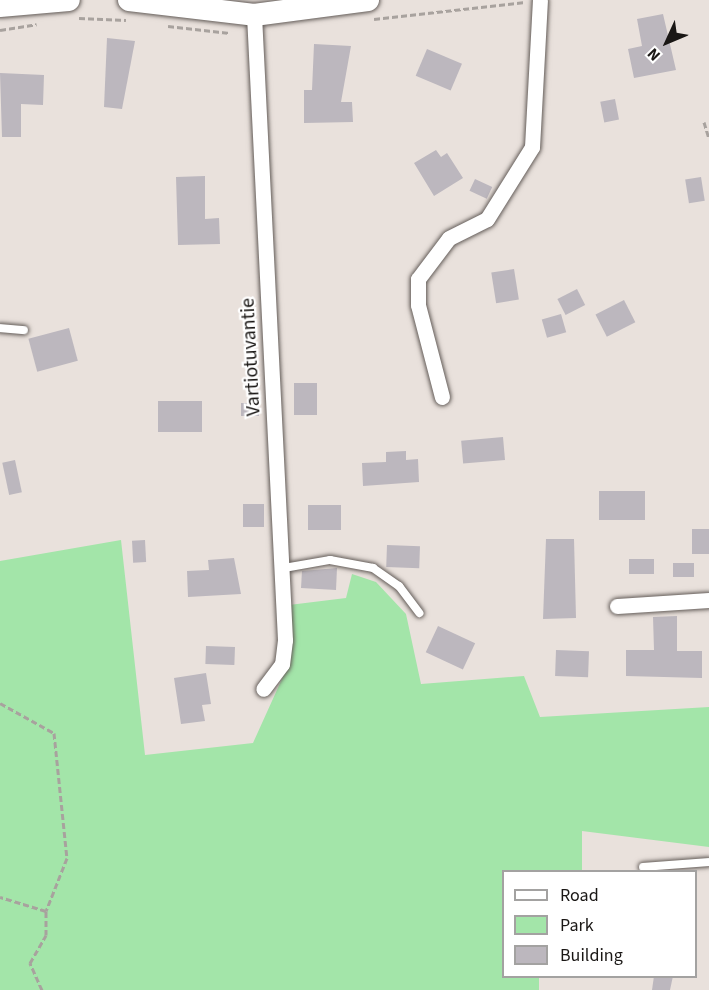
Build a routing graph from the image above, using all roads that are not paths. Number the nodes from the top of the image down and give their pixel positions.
1 (69, 0) edge
2 (129, 0) edge
3 (368, 0) edge
4 (540, 0) edge
5 (0, 6) edge
6 (254, 15) junction
7 (0, 328) edge
8 (24, 330) dead end
9 (442, 397) dead end
10 (284, 568) junction
11 (709, 600) edge
12 (617, 606) dead end
13 (419, 613) dead end
14 (263, 689) dead end
15 (709, 862) edge
16 (643, 867) dead end

1 - 5 street
2 - 6 street
3 - 6 street
4 - 9 street
6 - 10 street, Vartiotuvantie
7 - 8 lane
10 - 13 lane
10 - 14 street, Vartiotuvantie
11 - 12 street
15 - 16 lane

